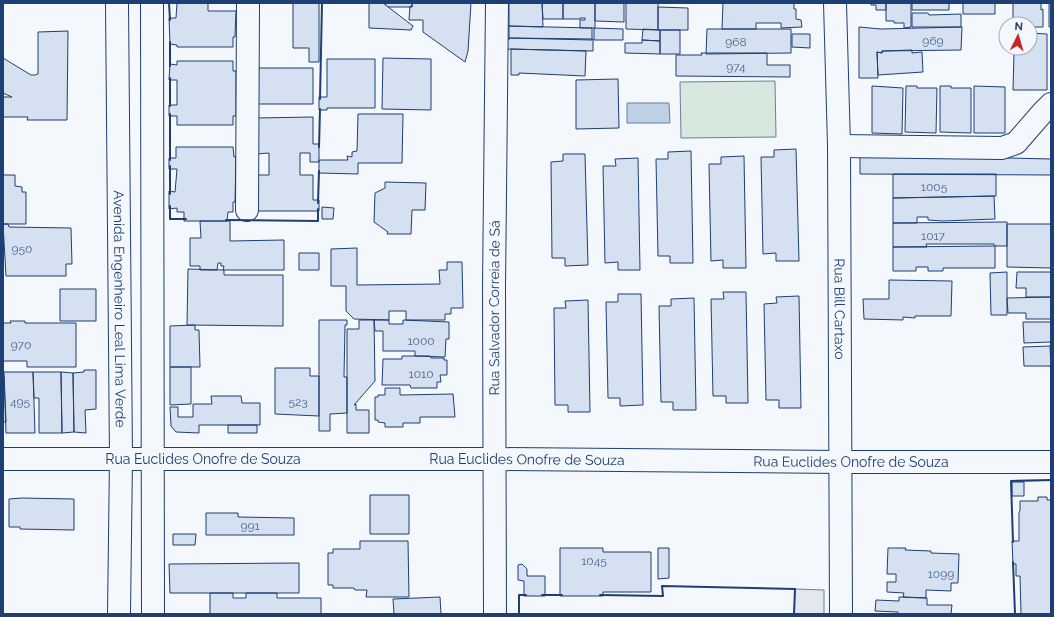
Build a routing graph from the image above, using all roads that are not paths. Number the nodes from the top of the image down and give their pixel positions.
1 (117, 3) edge
2 (152, 3) edge
3 (248, 3) edge
4 (497, 3) edge
5 (835, 3) edge
6 (1051, 104) edge
7 (839, 146) junction
8 (247, 210) dead end
9 (3, 459) edge
10 (121, 459) junction
11 (153, 459) junction
12 (494, 459) junction
13 (840, 462) junction
14 (1051, 462) edge
15 (119, 614) edge
16 (153, 614) edge
17 (495, 614) edge
18 (842, 614) edge

1 - 10 street, Avenida Engenheiro Leal Lima Verde
2 - 11 street
3 - 8 street
4 - 12 street, Rua Salvador Correia de Sá
5 - 7 street, Rua Bill Cartaxo
6 - 7 street
7 - 13 street, Rua Bill Cartaxo
9 - 10 street, Rua Euclides Onofre de Souza
10 - 11 street, Rua Euclides Onofre de Souza
10 - 15 street, Avenida Engenheiro Leal Lima Verde
11 - 12 street, Rua Euclides Onofre de Souza
11 - 16 street
12 - 13 street, Rua Euclides Onofre de Souza
12 - 17 street, Rua Salvador Correia de Sá
13 - 14 street, Rua Euclides Onofre de Souza
13 - 18 street, Rua Bill Cartaxo

